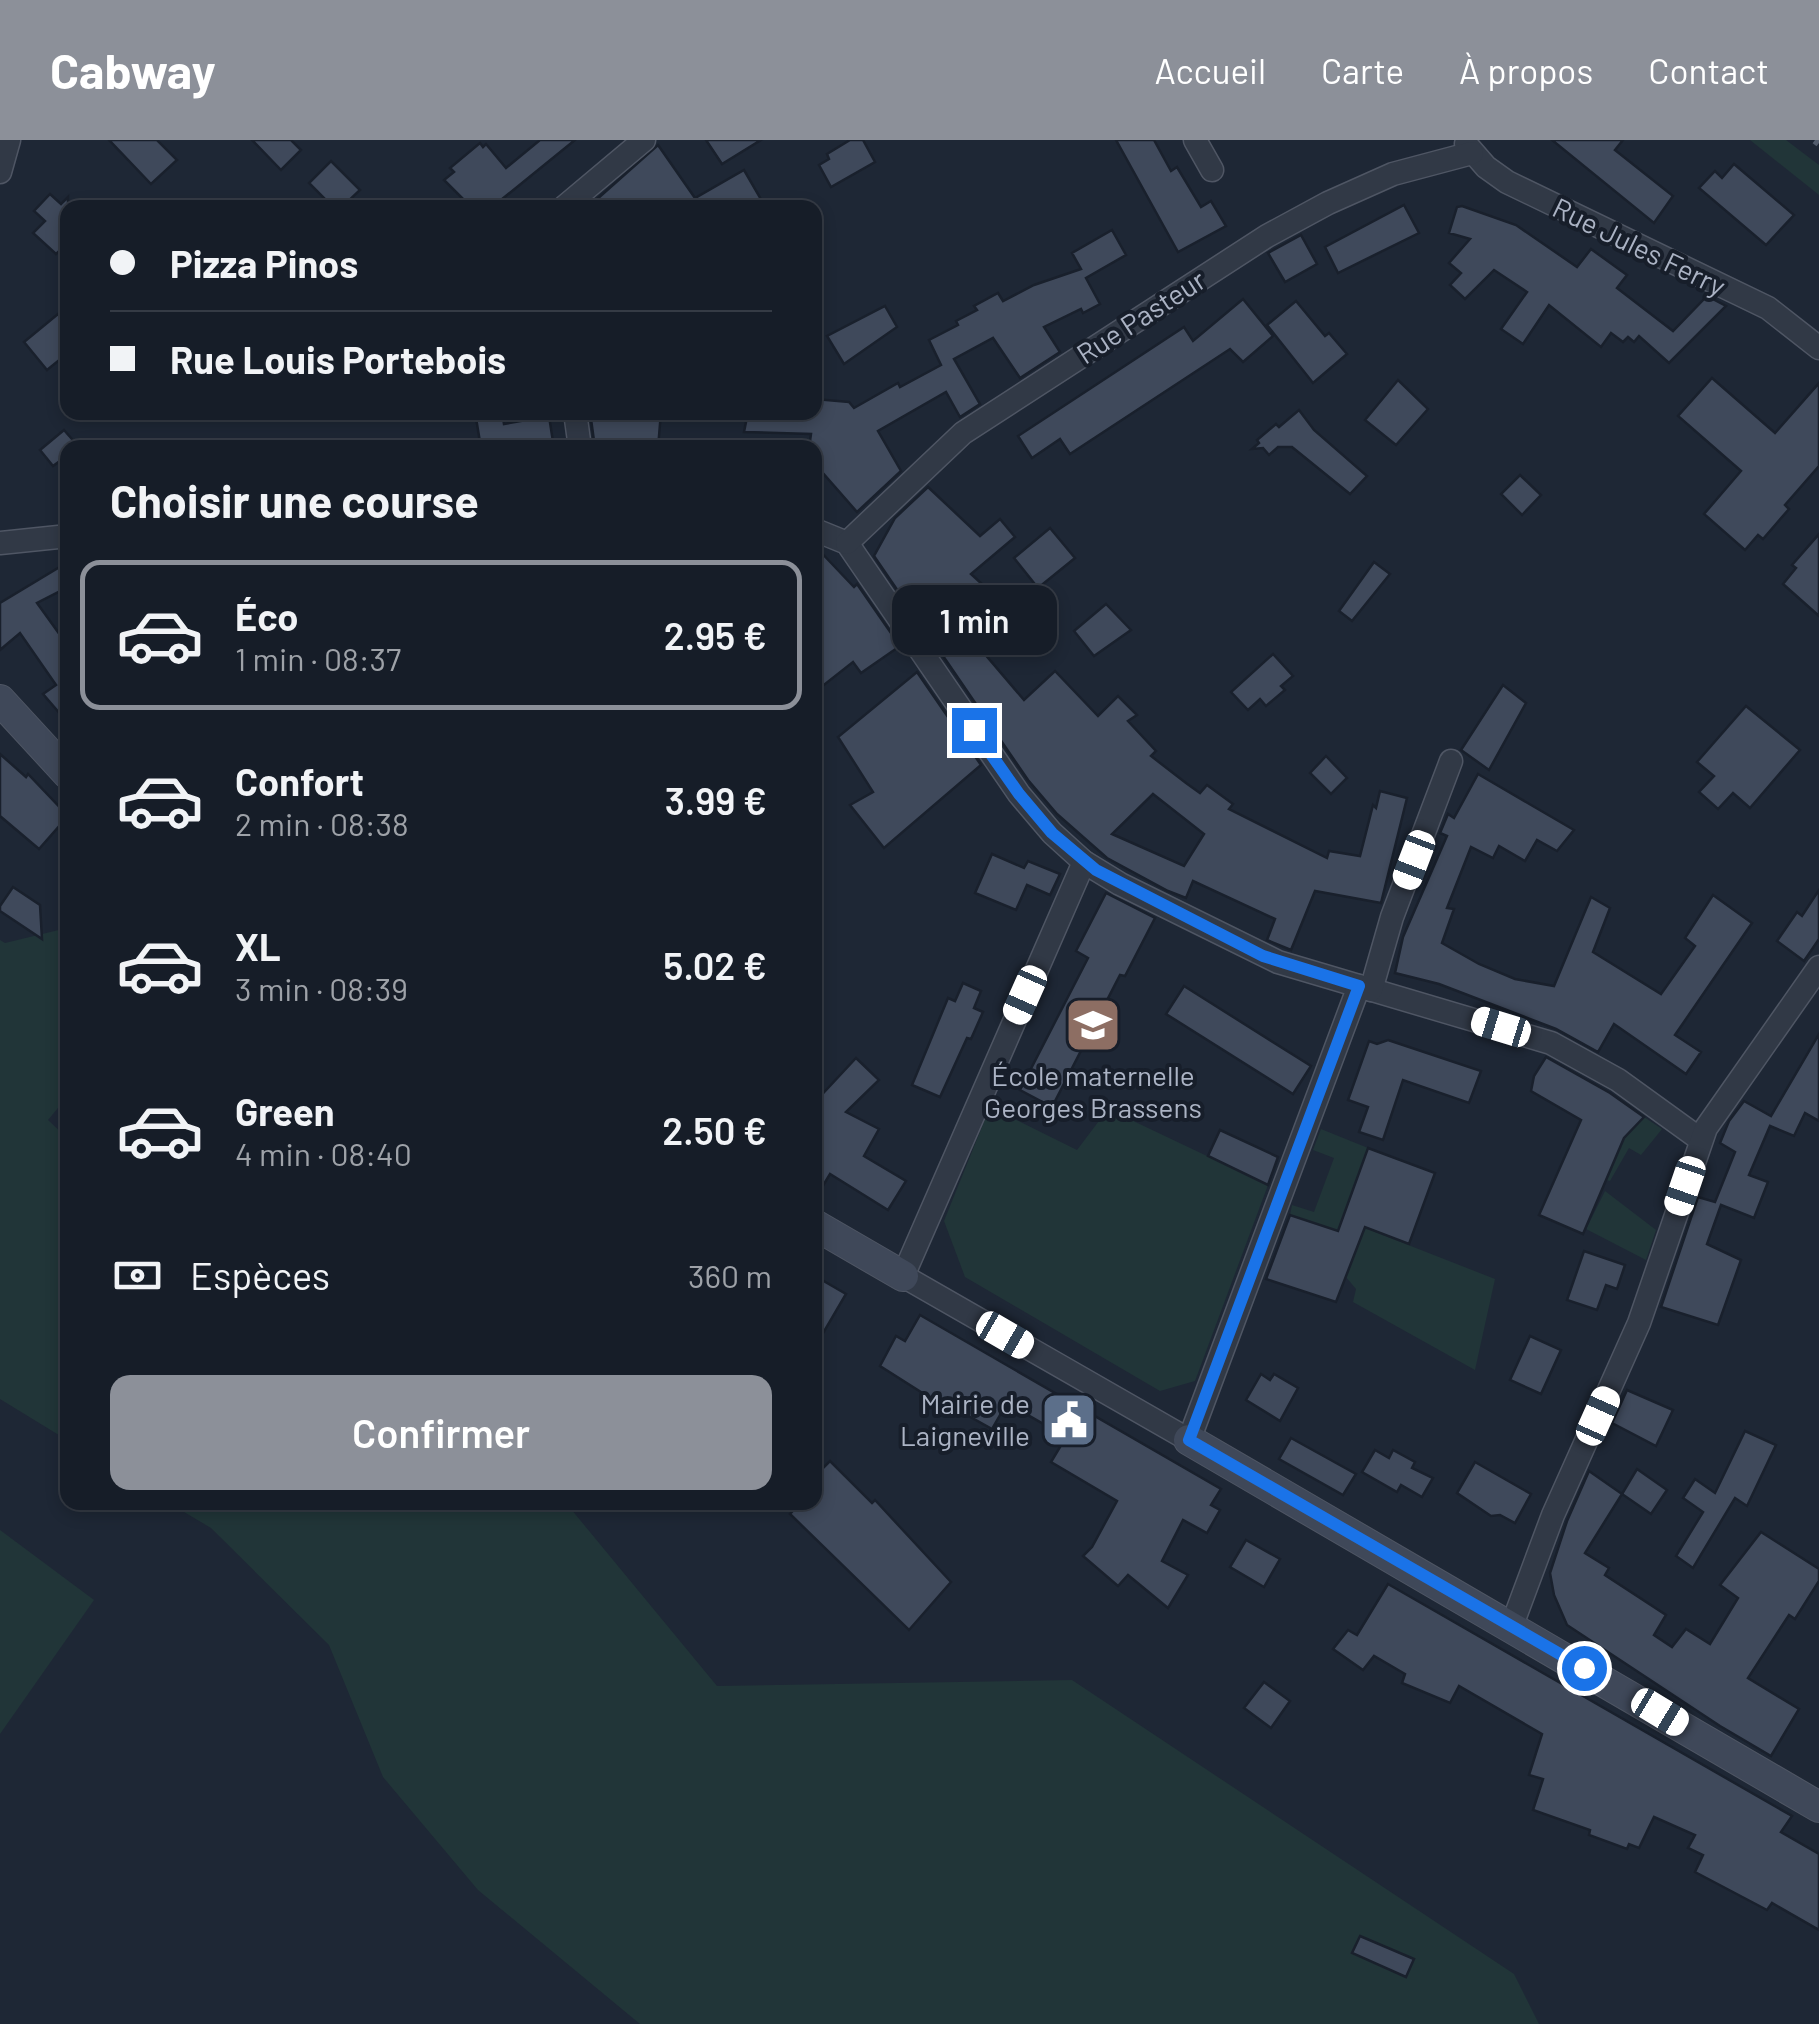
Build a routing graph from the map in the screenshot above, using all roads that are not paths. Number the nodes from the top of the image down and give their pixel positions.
1 (8, 140) edge
2 (644, 140) edge
3 (1195, 140) edge
4 (1468, 147) edge
5 (1212, 170) dead end
6 (0, 172) edge
7 (573, 200) edge
8 (1819, 348) edge
9 (822, 533) edge
10 (60, 537) edge
11 (0, 543) edge
12 (846, 543) junction
13 (0, 700) edge
14 (1450, 761) dead end
15 (60, 765) edge
16 (1084, 862) junction
17 (1819, 967) edge
18 (1365, 988) junction
19 (1700, 1140) junction
20 (822, 1229) edge
21 (903, 1276) junction
22 (1189, 1440) junction
23 (1512, 1626) junction
24 (1819, 1806) edge

1 - 6 street
2 - 7 street
3 - 5 street
4 - 8 street, Rue Jules Ferry
4 - 12 street, Rue Pasteur
9 - 12 street
10 - 11 street
12 - 16 street
13 - 15 main road
14 - 18 street
16 - 18 street
16 - 21 street
17 - 19 street
18 - 19 street
18 - 22 street
19 - 23 street
20 - 21 main road
21 - 22 street
22 - 23 main road
23 - 24 main road

